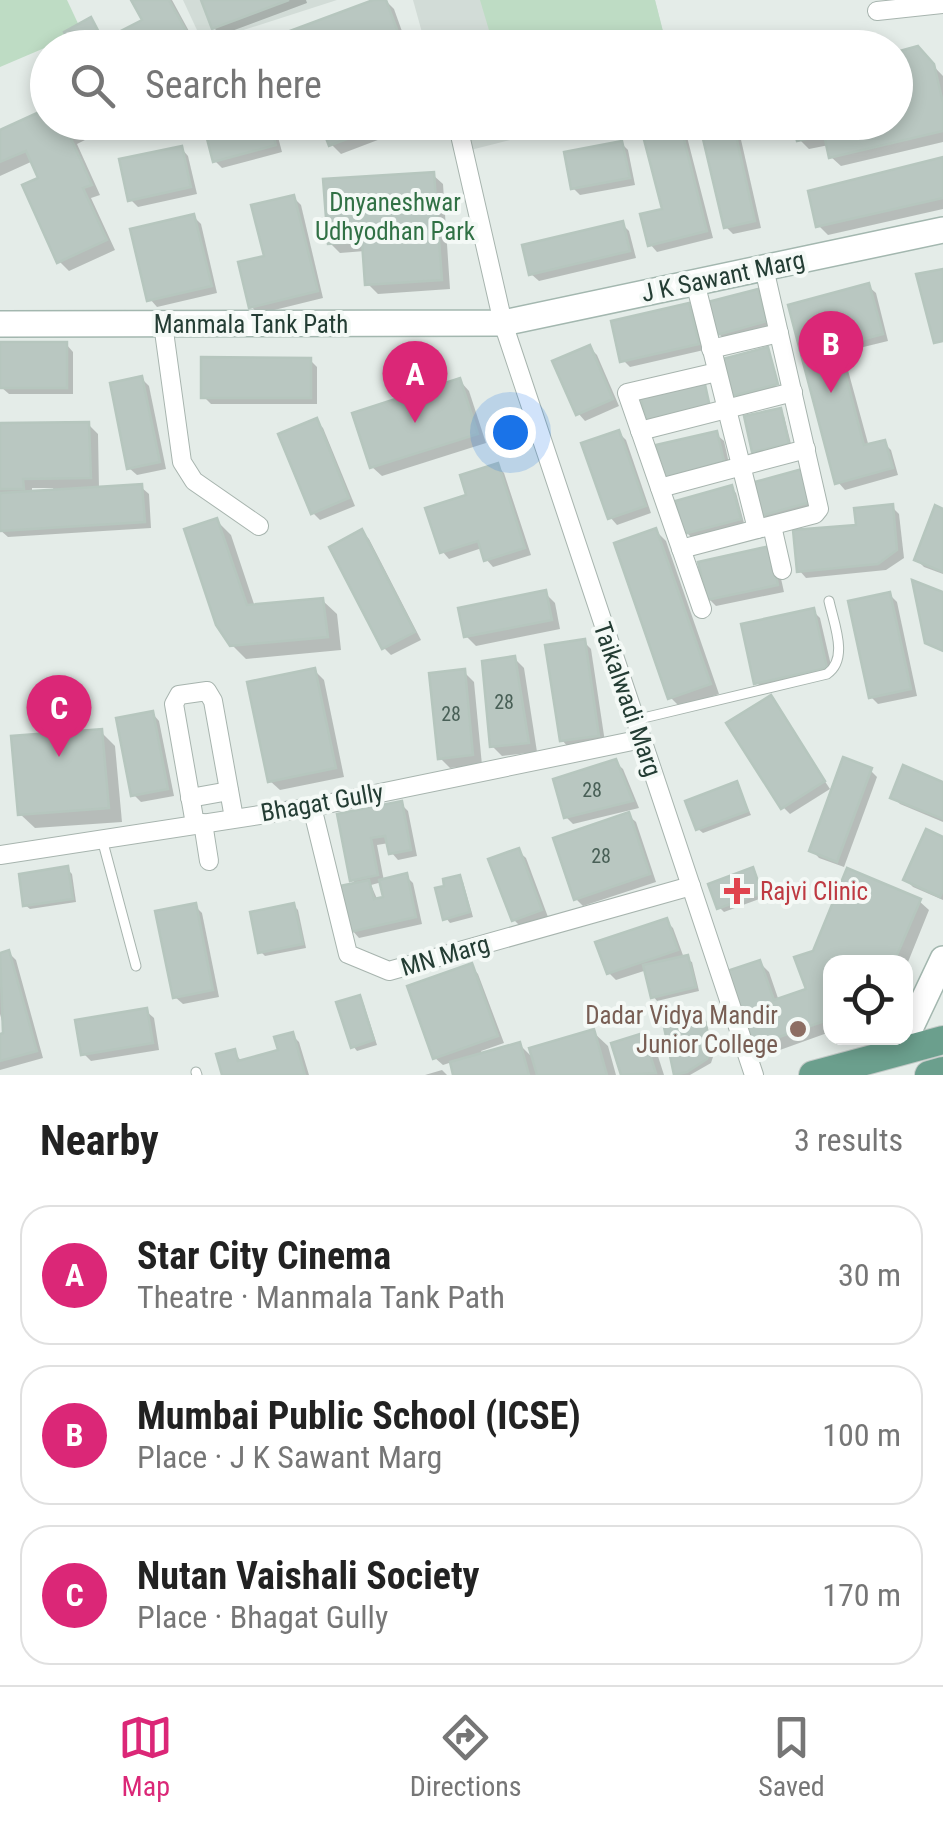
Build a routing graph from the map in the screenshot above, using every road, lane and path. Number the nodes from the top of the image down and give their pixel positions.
1 (943, 4) edge
2 (877, 11) dead end
3 (462, 140) edge
4 (943, 230) edge
5 (764, 268) junction
6 (695, 282) junction
7 (503, 322) junction
8 (0, 324) edge
9 (164, 324) junction
10 (779, 332) junction
11 (712, 349) junction
12 (718, 372) junction
13 (793, 392) junction
14 (727, 409) junction
15 (640, 430) junction
16 (806, 448) junction
17 (741, 466) junction
18 (660, 488) junction
19 (259, 526) dead end
20 (764, 528) junction
21 (681, 549) junction
22 (782, 570) dead end
23 (830, 601) dead end
24 (702, 608) dead end
25 (635, 720) junction
26 (642, 739) junction
27 (229, 791) junction
28 (190, 798) junction
29 (312, 806) junction
30 (234, 818) junction
31 (199, 823) junction
32 (102, 839) junction
33 (0, 855) edge
34 (209, 861) dead end
35 (691, 886) junction
36 (136, 966) dead end
37 (942, 966) edge
38 (943, 1040) edge
39 (898, 1052) junction
40 (943, 1071) edge
41 (754, 1075) edge
42 (814, 1075) edge
43 (929, 1075) edge

1 - 2 street
3 - 7 street, Taikalwadi Marg
4 - 5 street, J K Sawant Marg
5 - 6 street, J K Sawant Marg
5 - 10 street
6 - 7 street, J K Sawant Marg
6 - 11 street
7 - 9 street, Manmala Tank Path
7 - 25 street, Taikalwadi Marg
8 - 9 street, Manmala Tank Path
9 - 19 street
10 - 11 street
10 - 13 street
11 - 12 street
12 - 14 street
12 - 15 street
13 - 14 street
13 - 16 street
14 - 15 street
14 - 17 street
15 - 18 street
16 - 17 street
16 - 20 street
17 - 18 street
17 - 20 street
18 - 21 street
20 - 21 street
20 - 22 street
21 - 24 street
23 - 25 lane
25 - 26 street, Taikalwadi Marg
26 - 29 street, Bhagat Gully
26 - 35 street, Taikalwadi Marg
27 - 28 street
27 - 28 street
27 - 30 street
28 - 31 street
29 - 30 street, Bhagat Gully
29 - 35 street, MN Marg
30 - 31 street, Bhagat Gully
31 - 32 street, Bhagat Gully
31 - 34 street
32 - 33 street, Bhagat Gully
32 - 36 lane
35 - 41 street, Taikalwadi Marg
37 - 39 street
38 - 39 main road
39 - 42 main road
40 - 43 main road

